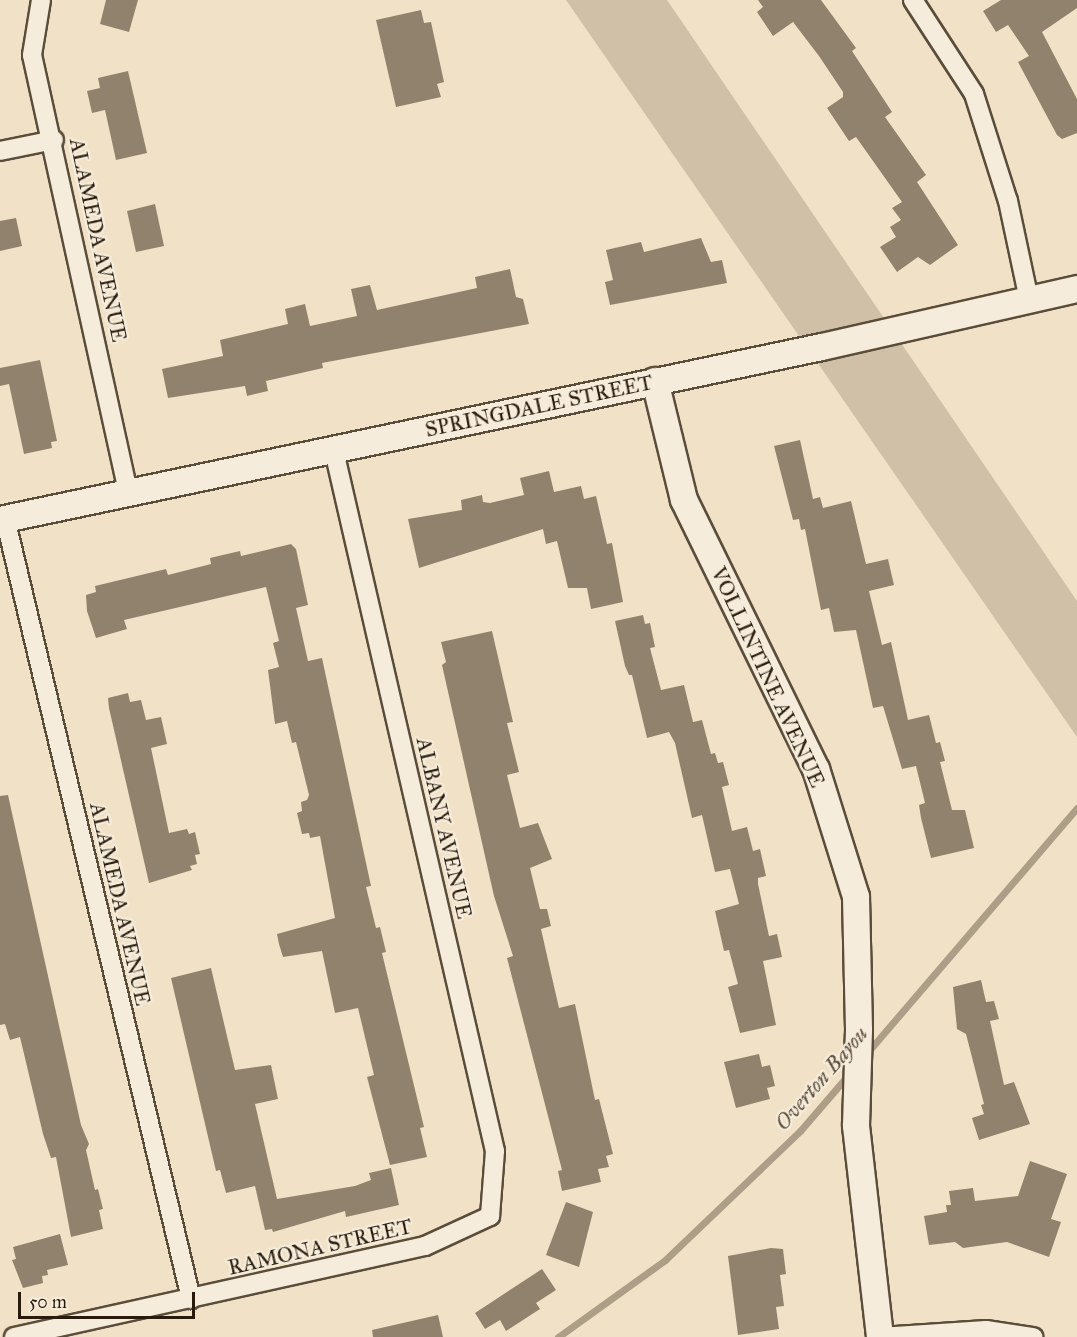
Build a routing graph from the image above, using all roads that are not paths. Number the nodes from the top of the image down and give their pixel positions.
1 (40, 0) edge
2 (913, 0) edge
3 (54, 140) junction
4 (0, 151) edge
5 (1077, 289) edge
6 (1029, 300) junction
7 (654, 381) junction
8 (334, 451) junction
9 (128, 490) junction
10 (3, 519) edge
11 (490, 1216) joint
12 (191, 1299) junction
13 (14, 1337) edge
14 (880, 1337) edge
15 (1033, 1337) edge

1 - 3 street, ALAMEDA AVENUE
2 - 6 street
3 - 4 street
3 - 9 street, ALAMEDA AVENUE
5 - 6 street, SPRINGDALE STREET
6 - 7 street, SPRINGDALE STREET
7 - 8 street, SPRINGDALE STREET
7 - 14 street, VOLLINTINE AVENUE
8 - 9 street, SPRINGDALE STREET
8 - 11 street, ALBANY AVENUE
9 - 10 street, SPRINGDALE STREET
10 - 12 street, ALAMEDA AVENUE
11 - 12 street, RAMONA STREET
12 - 13 street, RAMONA STREET
14 - 15 street

